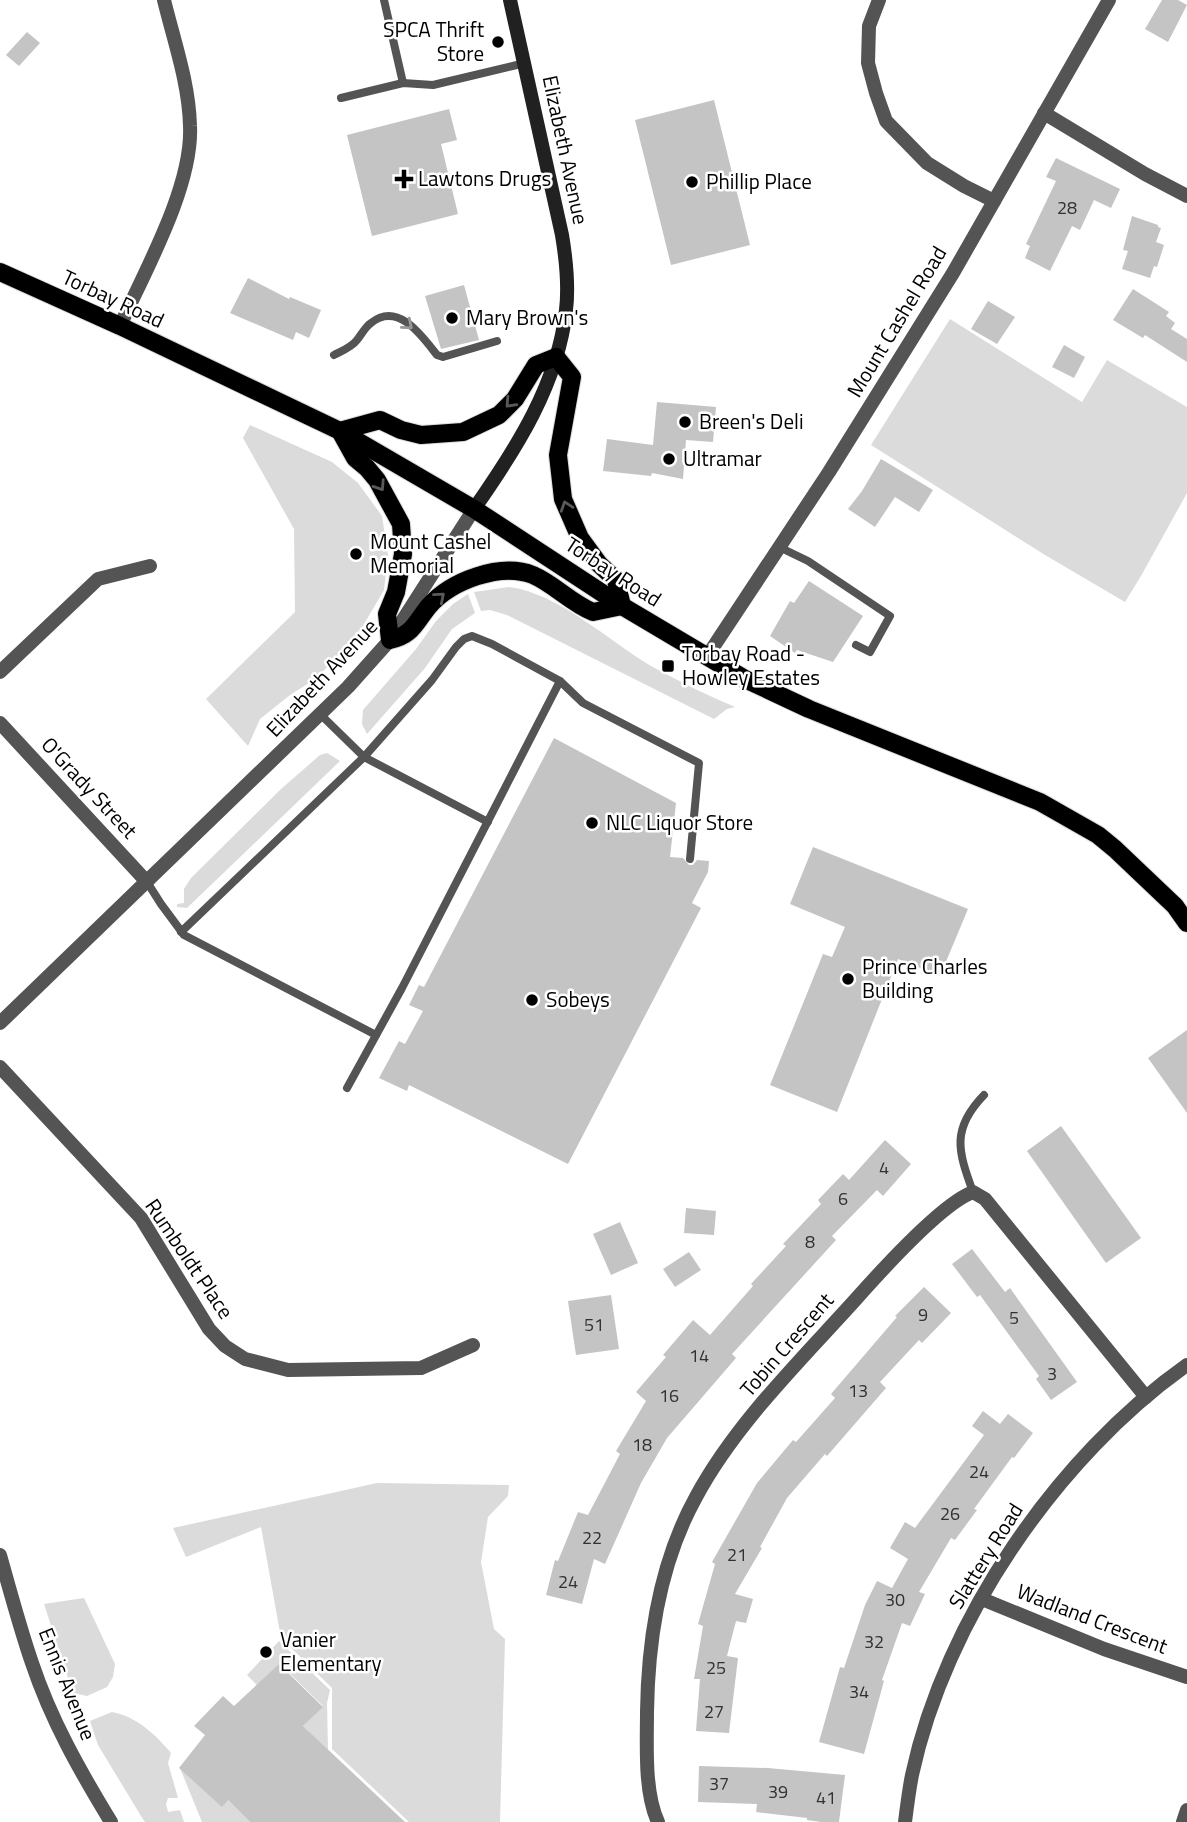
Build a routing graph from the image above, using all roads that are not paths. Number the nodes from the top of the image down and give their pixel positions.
1 (164, 0) edge
2 (384, 0) edge
3 (510, 0) edge
4 (879, 0) edge
5 (1109, 0) edge
6 (525, 63) junction
7 (403, 83) junction
8 (341, 98) dead end
9 (1044, 113) junction
10 (1187, 196) edge
11 (994, 201) junction
12 (0, 272) edge
13 (120, 326) junction
14 (497, 341) dead end
15 (334, 355) dead end
16 (556, 357) junction
17 (340, 431) junction
18 (474, 509) junction
19 (779, 547) junction
20 (150, 566) dead end
21 (622, 606) junction
22 (390, 640) junction
23 (856, 645) dead end
24 (706, 658) junction
25 (0, 672) edge
26 (561, 681) junction
27 (321, 715) junction
28 (0, 723) edge
29 (364, 757) junction
30 (488, 822) junction
31 (691, 859) dead end
32 (147, 882) junction
33 (1187, 923) edge
34 (181, 932) junction
35 (0, 1023) edge
36 (376, 1035) junction
37 (0, 1067) edge
38 (347, 1088) dead end
39 (984, 1095) dead end
40 (972, 1192) junction
41 (473, 1345) dead end
42 (1187, 1365) edge
43 (1146, 1397) junction
44 (0, 1555) edge
45 (982, 1599) junction
46 (1187, 1677) edge
47 (1187, 1810) edge
48 (111, 1822) edge
49 (658, 1822) edge
50 (905, 1822) edge
51 (1183, 1822) edge

1 - 13 street
2 - 7 lane
3 - 6 main road, Elizabeth Avenue
4 - 11 street
5 - 9 street, Mount Cashel Road
6 - 7 lane
6 - 16 main road, Elizabeth Avenue
7 - 8 lane
9 - 10 street
9 - 11 street, Mount Cashel Road
11 - 19 street, Mount Cashel Road
12 - 13 main road, Torbay Road
13 - 17 main road, Torbay Road
15 -> 14 lane
16 -> 17 main road
16 - 18 main road, Elizabeth Avenue
21 -> 16 main road
17 - 18 main road, Torbay Road
17 -> 22 main road
18 - 21 main road, Torbay Road
18 - 22 street, Elizabeth Avenue
19 - 23 lane
19 - 24 street, Mount Cashel Road
20 - 25 street
22 -> 21 main road
21 - 24 main road, Torbay Road
22 - 27 street, Elizabeth Avenue
24 - 33 main road, Torbay Road
26 - 29 lane
26 - 30 lane
26 - 31 lane
27 - 29 lane
27 - 32 street, Elizabeth Avenue
28 - 32 street, O'Grady Street
29 - 30 lane
29 - 34 lane
30 - 36 lane
32 - 34 lane
32 - 35 street, Elizabeth Avenue
34 - 36 lane
36 - 38 lane
37 - 41 street, Rumboldt Place
39 - 40 lane
40 - 43 street
40 - 49 street, Tobin Crescent
42 - 43 street, Slattery Road
43 - 45 street, Slattery Road
44 - 48 street, Ennis Avenue
45 - 46 street, Wadland Crescent
45 - 50 street, Slattery Road
47 - 51 street

